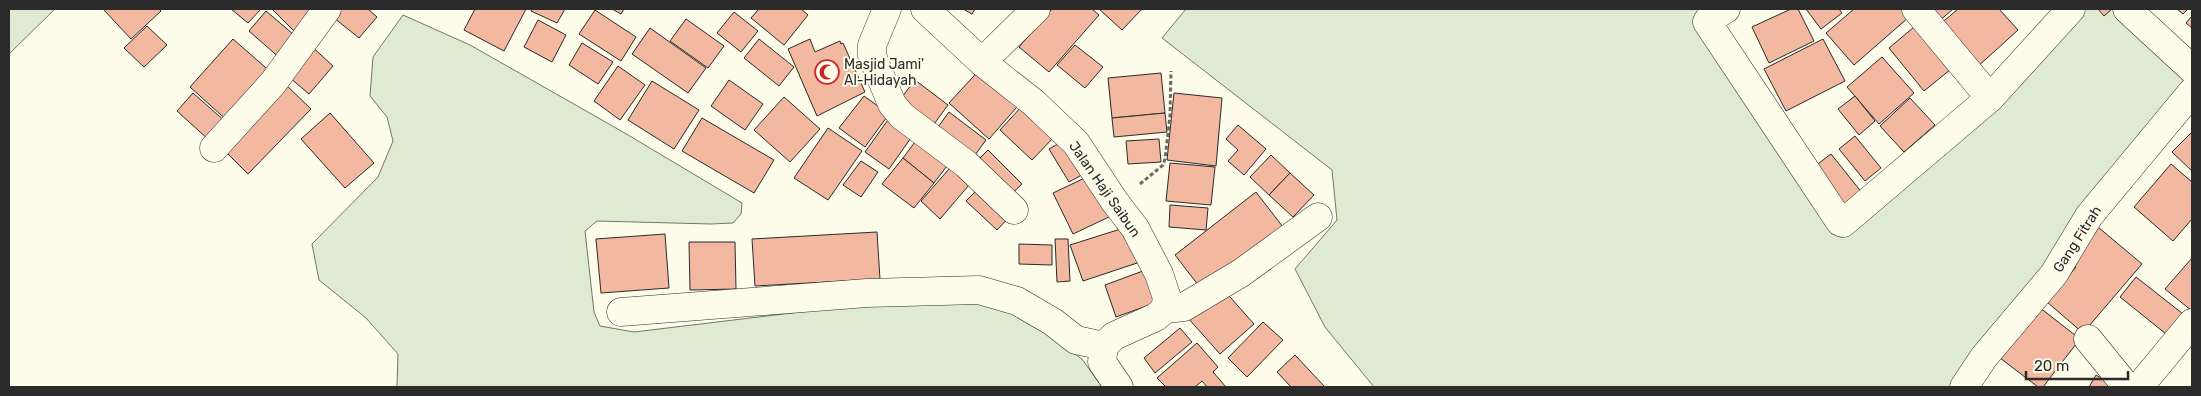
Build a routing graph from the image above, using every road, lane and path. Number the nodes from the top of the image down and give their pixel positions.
1 (327, 9) edge
2 (887, 9) edge
3 (925, 9) edge
4 (1036, 9) edge
5 (1726, 9) edge
6 (1916, 9) edge
7 (2071, 9) edge
8 (2127, 9) edge
9 (982, 62) junction
10 (2192, 69) edge
11 (1171, 71) dead end
12 (2192, 92) edge
13 (1990, 98) junction
14 (214, 148) dead end
15 (1115, 202) junction
16 (1014, 210) dead end
17 (1318, 217) dead end
18 (1165, 309) junction
19 (621, 312) dead end
20 (2192, 323) edge
21 (2088, 340) dead end
22 (1104, 346) junction
23 (1119, 387) edge
24 (1964, 387) edge
25 (2127, 387) edge
26 (2139, 387) edge

1 - 14 street
2 - 16 street
3 - 9 street, Jalan Haji Saibun
4 - 9 street
5 - 13 street
6 - 13 street
7 - 13 street
8 - 10 street
9 - 15 street, Jalan Haji Saibun
11 - 15 path
12 - 24 street, Gang Fitrah
15 - 18 street, Jalan Haji Saibun
17 - 18 street
18 - 22 street
19 - 22 street
20 - 26 street
21 - 25 street
22 - 23 street

